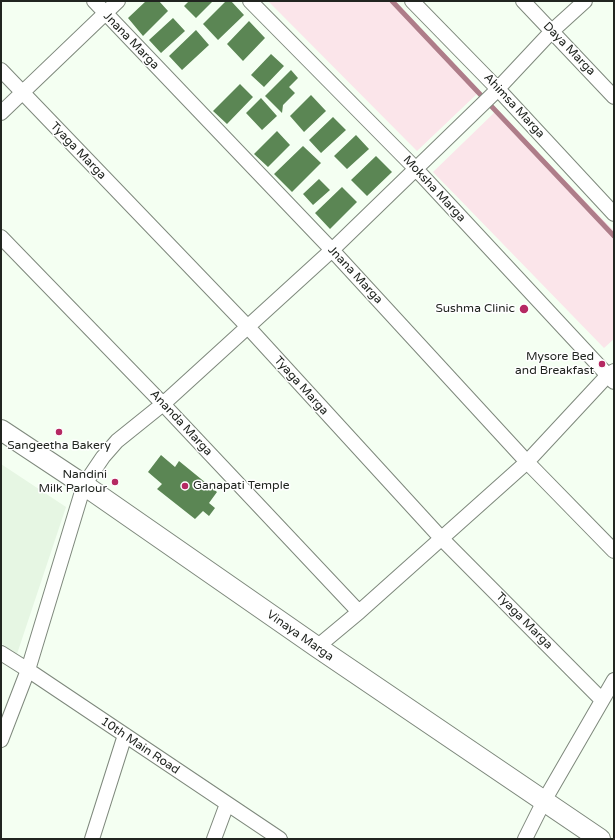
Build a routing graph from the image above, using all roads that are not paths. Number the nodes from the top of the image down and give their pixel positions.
1 (94, 1) edge
2 (118, 1) edge
3 (250, 1) edge
4 (412, 1) edge
5 (523, 1) edge
6 (585, 1) edge
7 (105, 14) junction
8 (552, 31) junction
9 (1, 70) edge
10 (494, 92) junction
11 (23, 94) junction
12 (614, 97) edge
13 (1, 113) edge
14 (416, 169) junction
15 (614, 214) edge
16 (1, 237) edge
17 (332, 250) junction
18 (247, 326) junction
19 (612, 376) edge
20 (163, 404) junction
21 (1, 430) edge
22 (527, 462) junction
23 (84, 485) junction
24 (442, 539) junction
25 (614, 551) edge
26 (359, 612) junction
27 (317, 647) junction
28 (1, 653) edge
29 (28, 670) junction
30 (614, 680) edge
31 (602, 700) junction
32 (125, 735) junction
33 (1, 740) edge
34 (544, 801) junction
35 (227, 804) junction
36 (92, 839) edge
37 (214, 839) edge
38 (280, 839) edge
39 (525, 839) edge
40 (600, 839) edge

1 - 7 street, Jnana Marga
2 - 7 street
3 - 14 street, Moksha Marga
4 - 10 street, Ahimsa Marga
5 - 8 street, Daya Marga
6 - 8 street
7 - 11 street
7 - 17 street, Jnana Marga
8 - 10 street
8 - 12 street, Daya Marga
9 - 11 street, Tyaga Marga
10 - 14 street
10 - 15 street, Ahimsa Marga
11 - 13 street
11 - 18 street, Tyaga Marga
14 - 17 street
14 - 19 street, Moksha Marga
16 - 20 street, Ananda Marga
17 - 18 street
17 - 22 street, Jnana Marga
18 - 20 street
18 - 24 street, Tyaga Marga
19 - 22 street
20 - 23 street
20 - 26 street, Ananda Marga
21 - 23 street, Vinaya Marga
22 - 24 street
22 - 25 street, Jnana Marga
23 - 27 street, Vinaya Marga
23 - 29 street
24 - 26 street
24 - 31 street, Tyaga Marga
26 - 27 street
27 - 34 street, Vinaya Marga
28 - 29 street, 10th Main Road
29 - 32 street, 10th Main Road
29 - 33 street
30 - 31 street
31 - 34 street
32 - 35 street, 10th Main Road
32 - 36 street
34 - 39 street
34 - 40 street, Vinaya Marga
35 - 37 street
35 - 38 street, 10th Main Road

